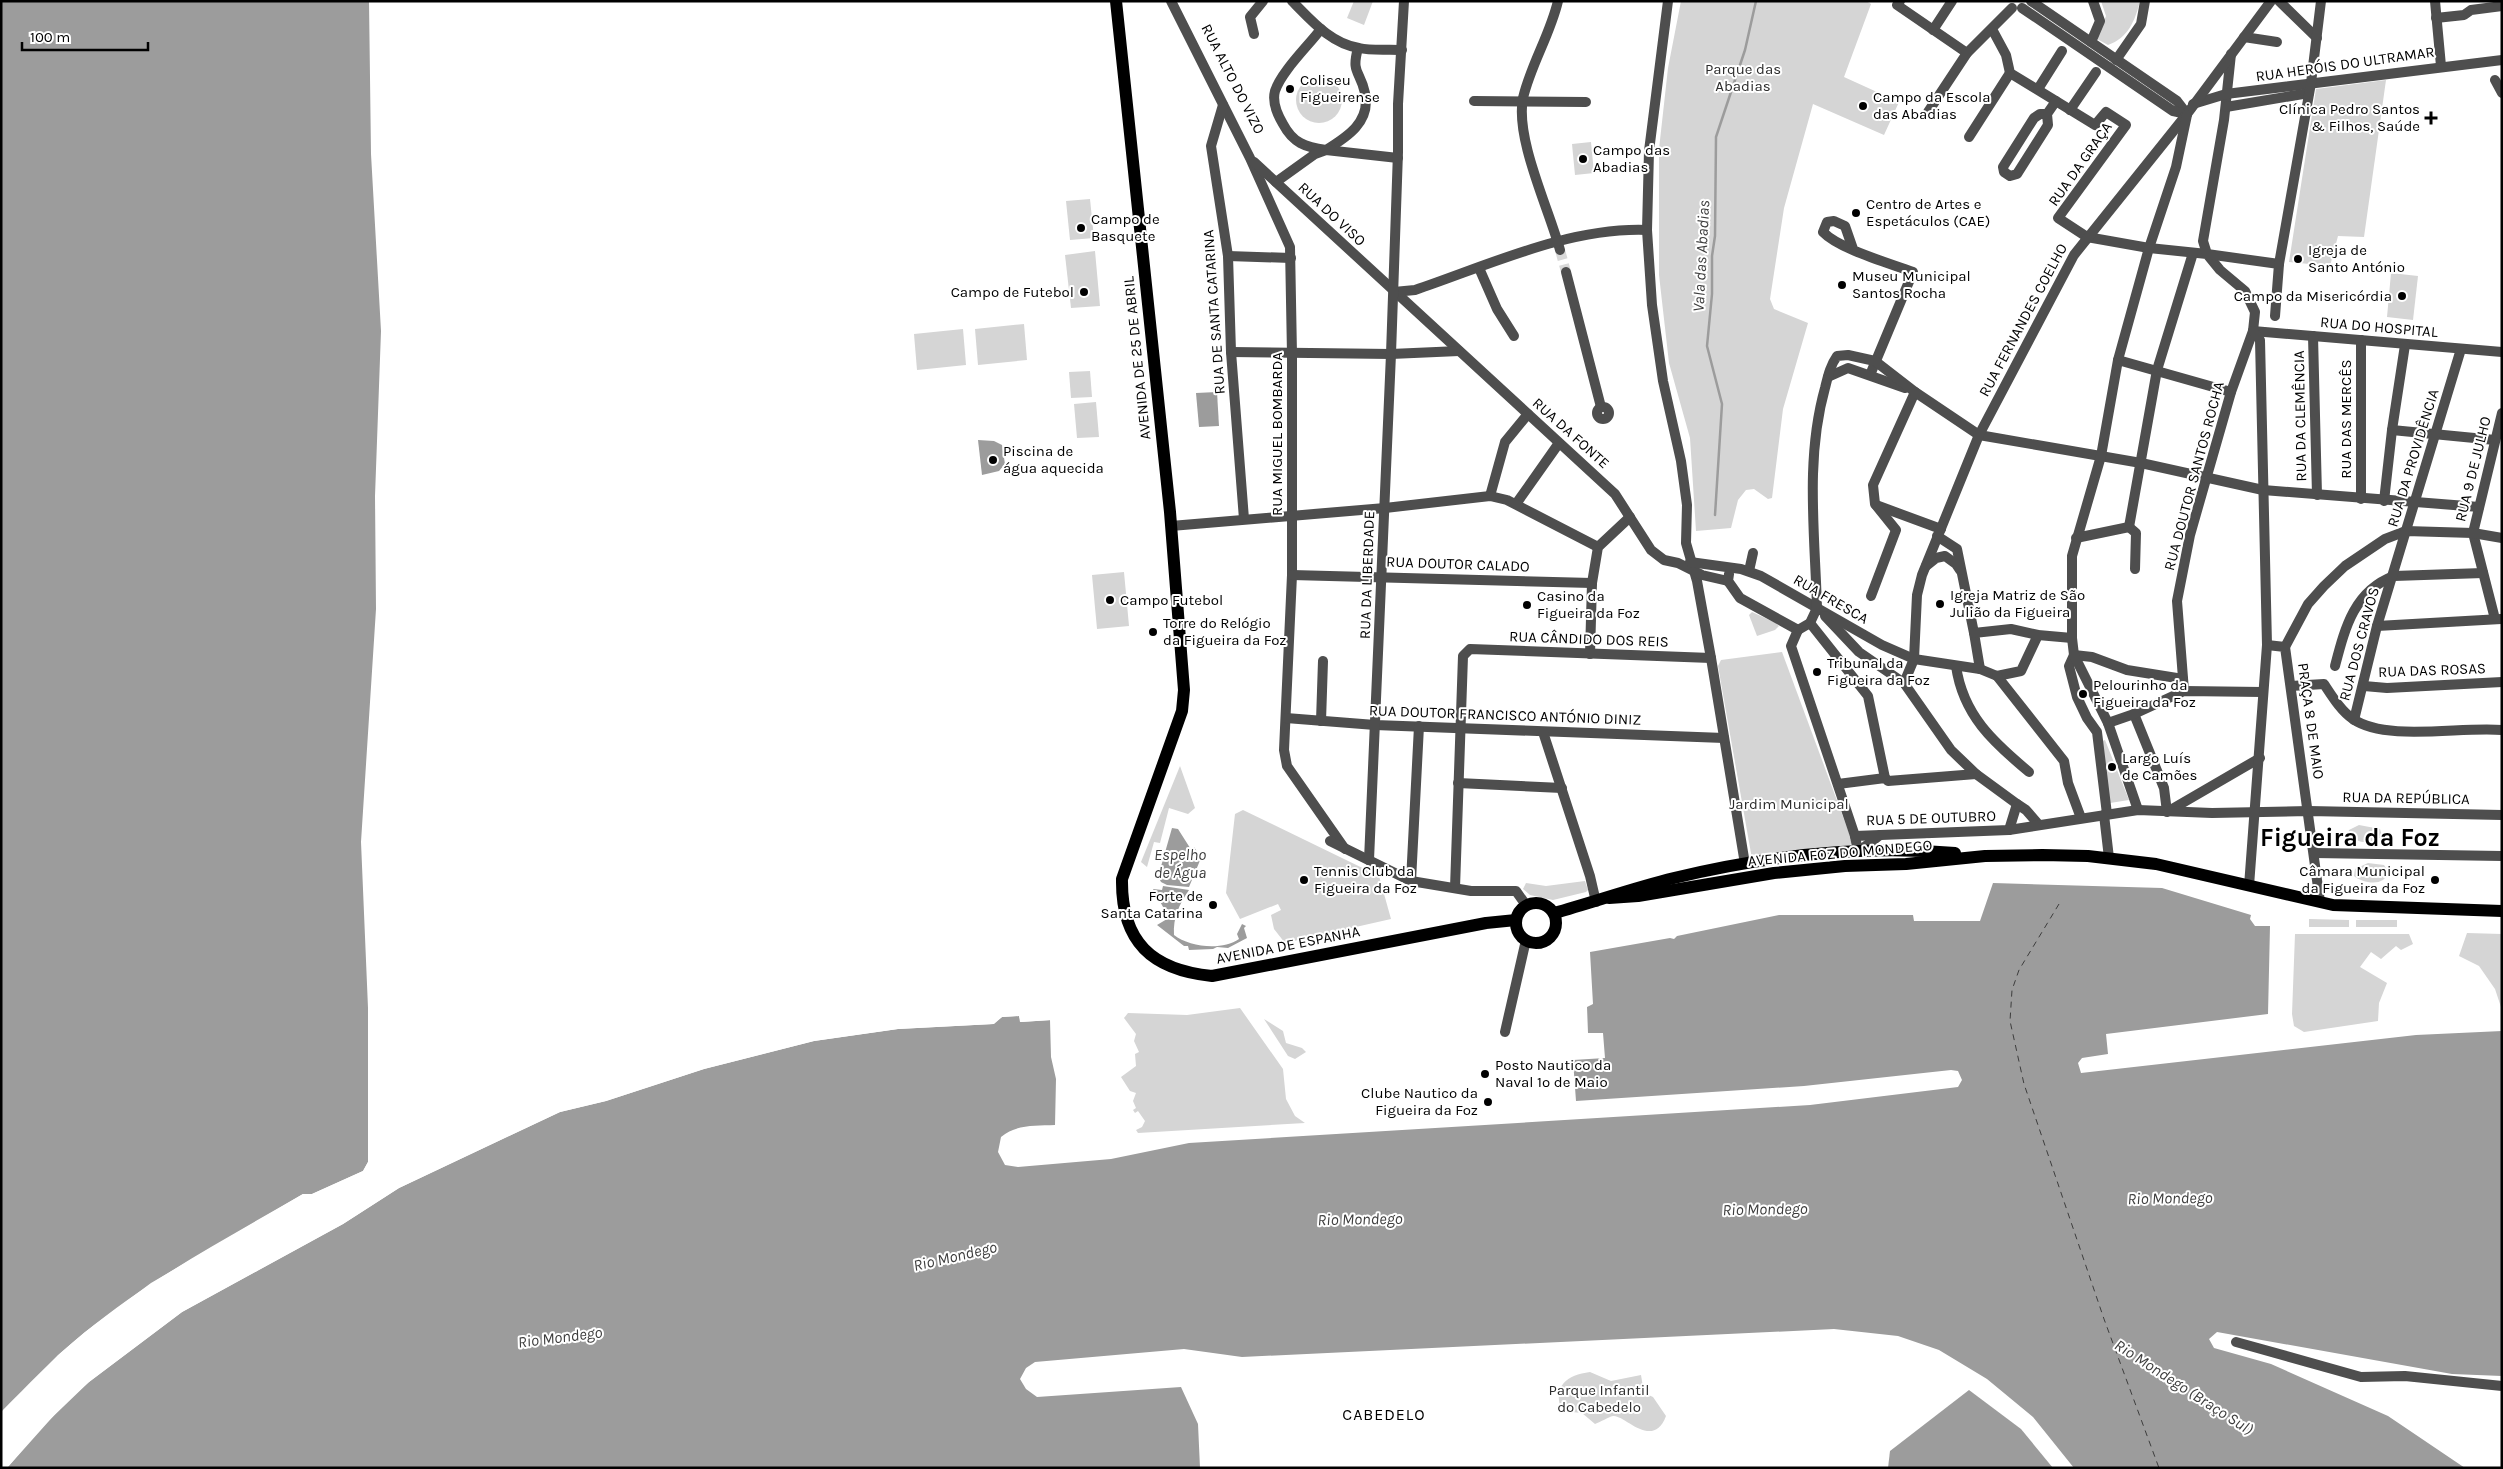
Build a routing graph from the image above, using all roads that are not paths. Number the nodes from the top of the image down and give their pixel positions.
1 (1116, 1) edge
2 (1171, 1) edge
3 (1178, 1) edge
4 (1263, 1) edge
5 (1292, 1) edge
6 (1404, 1) edge
7 (1558, 1) edge
8 (1668, 1) edge
9 (1952, 1) edge
10 (2094, 1) edge
11 (2146, 1) edge
12 (2271, 1) edge
13 (2279, 1) edge
14 (2321, 1) edge
15 (2435, 1) edge
16 (1895, 3) edge
17 (2020, 4) edge
18 (2502, 6) edge
19 (2436, 18) junction
20 (1321, 29) junction
21 (1992, 29) junction
22 (1932, 30) junction
23 (1254, 34) dead end
24 (2244, 37) junction
25 (2317, 38) junction
26 (2090, 42) junction
27 (2278, 42) dead end
28 (1358, 48) junction
29 (1402, 50) junction
30 (2062, 51) dead end
31 (1968, 53) junction
32 (2232, 53) junction
33 (2116, 60) junction
34 (2502, 60) edge
35 (2441, 66) junction
36 (2096, 72) dead end
37 (2010, 73) junction
38 (2495, 80) dead end
39 (2310, 88) junction
40 (2038, 89) junction
41 (2248, 92) junction
42 (2502, 93) edge
43 (2226, 94) junction
44 (2274, 94) junction
45 (1474, 100) dead end
46 (1523, 101) junction
47 (2056, 101) junction
48 (1586, 102) dead end
49 (2250, 103) junction
50 (2193, 104) junction
51 (1223, 105) junction
52 (2226, 107) junction
53 (2070, 110) junction
54 (1928, 112) dead end
55 (2047, 114) junction
56 (2187, 114) junction
57 (1969, 137) dead end
58 (2164, 140) junction
59 (1326, 150) junction
60 (2180, 151) junction
61 (1250, 158) junction
62 (1398, 158) junction
63 (1262, 170) junction
64 (1276, 182) junction
65 (1647, 230) junction
66 (2087, 237) junction
67 (1559, 246) junction
68 (2149, 248) junction
69 (1853, 249) dead end
70 (2193, 253) junction
71 (2207, 254) junction
72 (1228, 256) junction
73 (1291, 258) junction
74 (2279, 264) junction
75 (1479, 268) junction
76 (1566, 272) tunnel mouth
77 (1394, 292) junction
78 (2275, 316) dead end
79 (2253, 331) junction
80 (1514, 336) dead end
81 (2313, 336) junction
82 (2361, 340) junction
83 (2405, 345) junction
84 (2461, 349) junction
85 (1458, 351) junction
86 (1231, 352) junction
87 (2502, 352) edge
88 (1292, 354) junction
89 (1391, 354) junction
90 (1875, 360) junction
91 (2118, 360) junction
92 (2157, 370) junction
93 (1870, 375) junction
94 (1828, 377) junction
95 (1915, 392) junction
96 (2231, 392) junction
97 (1602, 407) dead end
98 (2502, 413) edge
99 (1528, 414) junction
100 (2392, 430) junction
101 (2436, 434) junction
102 (1979, 435) junction
103 (2495, 440) junction
104 (1559, 443) junction
105 (2101, 456) junction
106 (2141, 463) junction
107 (2207, 477) junction
108 (2263, 490) junction
109 (2316, 495) junction
110 (1490, 496) junction
111 (2361, 499) junction
112 (2384, 501) junction
113 (2415, 503) junction
114 (1516, 504) junction
115 (1875, 504) junction
116 (2479, 507) junction
117 (1385, 508) junction
118 (1293, 515) junction
119 (1630, 517) junction
120 (1244, 520) junction
121 (1171, 526) junction
122 (2129, 527) junction
123 (2406, 531) junction
124 (1939, 532) junction
125 (2473, 533) junction
126 (2076, 538) junction
127 (2502, 538) edge
128 (1598, 547) junction
129 (1753, 553) dead end
130 (1692, 566) junction
131 (1925, 567) junction
132 (1734, 568) junction
133 (2135, 569) dead end
134 (1749, 571) junction
135 (1962, 573) junction
136 (2483, 573) junction
137 (1292, 575) junction
138 (2394, 576) junction
139 (1382, 577) junction
140 (1728, 581) junction
141 (1592, 583) junction
142 (1871, 596) dead end
143 (1817, 608) junction
144 (2498, 619) edge
145 (1810, 623) junction
146 (2377, 626) junction
147 (1798, 630) junction
148 (1974, 633) junction
149 (2038, 635) junction
150 (2072, 638) junction
151 (2267, 645) junction
152 (2285, 647) junction
153 (1590, 654) junction
154 (2074, 655) junction
155 (1711, 658) junction
156 (1914, 659) junction
157 (1323, 661) dead end
158 (1956, 666) junction
159 (2335, 666) dead end
160 (1980, 669) junction
161 (1997, 676) junction
162 (2183, 679) junction
163 (2502, 682) edge
164 (1904, 683) junction
165 (2291, 686) junction
166 (2364, 686) junction
167 (2184, 691) junction
168 (2262, 692) junction
169 (1182, 711) joint
170 (2134, 714) junction
171 (1286, 718) junction
172 (2354, 720) junction
173 (1321, 721) junction
174 (2108, 723) junction
175 (1375, 725) junction
176 (1419, 726) junction
177 (1460, 728) junction
178 (2502, 730) edge
179 (1544, 732) junction
180 (1724, 738) junction
181 (2260, 758) junction
182 (2029, 772) dead end
183 (1976, 774) junction
184 (1886, 779) junction
185 (1458, 783) junction
186 (1838, 784) junction
187 (1562, 788) junction
188 (2017, 804) junction
189 (2138, 810) junction
190 (2167, 812) junction
191 (2309, 812) junction
192 (2256, 813) junction
193 (2105, 815) junction
194 (2502, 815) edge
195 (2081, 818) junction
196 (2039, 826) junction
197 (2009, 830) junction
198 (1880, 835) junction
199 (1855, 836) junction
200 (1330, 841) dead end
201 (1345, 849) junction
202 (1858, 852) junction
203 (2314, 853) junction
204 (1985, 856) junction
205 (2502, 856) edge
206 (2109, 858) junction
207 (1370, 860) junction
208 (1745, 864) junction
209 (1845, 866) junction
210 (1752, 876) junction
211 (1411, 882) junction
212 (2249, 886) junction
213 (1455, 888) junction
214 (1609, 898) junction
215 (1596, 902) junction
216 (2320, 902) junction
217 (1526, 905) junction
218 (2502, 911) edge
219 (1554, 913) junction
220 (1516, 920) junction
221 (1526, 940) junction
222 (1505, 1032) dead end
223 (2236, 1342) dead end
224 (2502, 1386) edge

1 - 121 main road, AVENIDA DE 25 DE ABRIL
2 - 51 street, RUA MIGUEL BOMBARDA
3 - 63 street, RUA ALTO DO VIZO
4 - 23 street
5 - 20 street
6 - 29 street, RUA DA LIBERDADE
7 - 46 street
8 - 65 street
9 - 22 street
10 - 26 street
11 - 33 street
12 - 24 street
13 - 25 street
14 - 25 street
15 - 19 street
16 - 22 street
17 - 21 street
17 - 26 street
17 - 56 street
18 - 19 street
19 - 35 street
20 - 28 street
20 - 59 street
21 - 31 street
21 - 37 street
22 - 31 street
24 - 27 street
24 - 32 street
25 - 39 street
26 - 33 street
28 - 29 street
28 - 59 street
29 - 62 street, RUA DA LIBERDADE
30 - 40 street
31 - 54 street
32 - 43 street
32 - 50 street
33 - 56 street
34 - 35 street, RUA HERÓIS DO ULTRAMAR
35 - 39 street, RUA HERÓIS DO ULTRAMAR
36 - 53 street
37 - 40 street
37 - 57 street
38 - 42 street
39 - 44 street, RUA HERÓIS DO ULTRAMAR
39 - 74 street
40 - 47 street
41 - 43 street, RUA HERÓIS DO ULTRAMAR
41 - 44 street, RUA HERÓIS DO ULTRAMAR
41 - 49 street
43 - 50 street, RUA HERÓIS DO ULTRAMAR
43 - 52 street
44 - 49 street
45 - 46 street
46 - 48 street
46 - 67 street
47 - 53 street
47 - 55 street
49 - 52 street
50 - 56 street
51 - 61 street, RUA MIGUEL BOMBARDA
51 - 72 street, RUA DE SANTA CATARINA
52 - 71 street
53 - 66 street, RUA DA GRAÇA
55 - 55 street
56 - 58 street, RUA FERNANDES COELHO
56 - 60 street
58 - 60 street
58 - 66 street, RUA FERNANDES COELHO
59 - 62 street
59 - 64 street
60 - 68 street
61 - 63 street, RUA DO VISO
61 - 73 street, RUA MIGUEL BOMBARDA
62 - 77 street, RUA DA LIBERDADE
63 - 64 street, RUA DO VISO
64 - 77 street, RUA DO VISO
65 - 67 street
65 - 130 street
66 - 68 street
66 - 102 street, RUA FERNANDES COELHO
67 - 75 street
68 - 70 street
68 - 91 street
69 - 90 street
70 - 71 street
70 - 92 street
71 - 74 street
71 - 79 street
72 - 73 street
72 - 86 street, RUA DE SANTA CATARINA
73 - 88 street, RUA MIGUEL BOMBARDA
74 - 78 street
75 - 77 street
75 - 80 street
76 - 97 street
77 - 85 street, RUA DA FONTE
77 - 89 street, RUA DA LIBERDADE
79 - 81 street, RUA DO HOSPITAL
79 - 96 street, RUA DOUTOR SANTOS ROCHA
79 - 108 street
81 - 82 street, RUA DO HOSPITAL
81 - 109 street, RUA DA CLEMÊNCIA
82 - 83 street, RUA DO HOSPITAL
82 - 111 street, RUA DAS MERCÊS
83 - 84 street, RUA DO HOSPITAL
83 - 100 street
84 - 87 street, RUA DO HOSPITAL
84 - 101 street, RUA DA PROVIDÊNCIA
85 - 89 street
85 - 99 street, RUA DA FONTE
86 - 88 street
86 - 120 street, RUA DE SANTA CATARINA
88 - 89 street
88 - 118 street, RUA MIGUEL BOMBARDA
89 - 117 street, RUA DA LIBERDADE
90 - 93 street
90 - 94 street
90 - 95 street
91 - 92 street
91 - 105 street
92 - 96 street
92 - 106 street
93 - 94 street
93 - 95 street
94 - 143 street
95 - 102 street
95 - 115 street
96 - 107 street, RUA DOUTOR SANTOS ROCHA
98 - 103 street, RUA 9 DE JULHO
99 - 104 street, RUA DA FONTE
99 - 110 street
100 - 101 street
100 - 112 street
101 - 103 street
101 - 113 street, RUA DA PROVIDÊNCIA
102 - 105 street
102 - 124 street, RUA FERNANDES COELHO
103 - 116 street, RUA 9 DE JULHO
104 - 114 street
104 - 119 street, RUA DA FONTE
105 - 106 street
105 - 126 street
106 - 107 street
106 - 122 street
107 - 108 street
107 - 162 street, RUA DOUTOR SANTOS ROCHA
108 - 109 street
108 - 151 street
109 - 111 street
110 - 114 street
110 - 117 street
111 - 112 street
112 - 113 street
113 - 116 street
113 - 123 street, RUA DA PROVIDÊNCIA
114 - 128 street
115 - 124 street
115 - 142 street
116 - 125 street, RUA 9 DE JULHO
117 - 118 street
117 - 139 street, RUA DA LIBERDADE
118 - 120 street
118 - 137 street, RUA MIGUEL BOMBARDA
119 - 128 street
119 - 130 street, RUA DA FONTE
120 - 121 street
121 - 169 main road, AVENIDA DE 25 DE ABRIL
122 - 126 street
122 - 133 street
123 - 125 street
123 - 138 street, RUA DA PROVIDÊNCIA
123 - 152 street
124 - 131 street, RUA FERNANDES COELHO
124 - 135 street
125 - 127 street
125 - 136 street
126 - 150 street
128 - 141 street
129 - 134 street
130 - 132 street, RUA FRESCA
130 - 140 street, RUA DA FONTE
130 - 155 street
131 - 135 street
131 - 156 street, RUA FERNANDES COELHO
132 - 134 street, RUA FRESCA
132 - 140 street
134 - 143 street, RUA FRESCA
135 - 148 street
136 - 138 street
136 - 144 street
137 - 139 street, RUA DOUTOR CALADO
137 - 171 street, RUA MIGUEL BOMBARDA
138 - 146 street, RUA DOS CRAVOS
138 - 159 street
139 - 141 street, RUA DOUTOR CALADO
139 - 175 street, RUA DA LIBERDADE
140 - 147 street
141 - 153 street
143 - 145 street
143 - 156 street, RUA FRESCA
143 - 164 street
144 - 146 street
145 - 147 street
145 - 184 street
146 - 166 street, RUA DOS CRAVOS
147 - 186 street
148 - 149 street
148 - 160 street
149 - 150 street
149 - 161 street
150 - 154 street
151 - 152 street, PRAÇA 8 DE MAIO
151 - 168 street
152 - 165 street, PRAÇA 8 DE MAIO
153 - 155 street, RUA CÂNDIDO DOS REIS
153 - 177 street, RUA CÂNDIDO DOS REIS
154 - 162 street
154 - 174 street
154 - 193 street
155 - 180 street
156 - 158 street, RUA FRESCA
156 - 164 street
157 - 173 street
158 - 160 street, RUA FRESCA
158 - 182 street
160 - 161 street, RUA FRESCA
161 - 195 street
162 - 167 street, RUA DOUTOR SANTOS ROCHA
163 - 166 street, RUA DAS ROSAS
164 - 183 street
165 - 172 street
165 - 191 street, PRAÇA 8 DE MAIO
166 - 172 street, RUA DOS CRAVOS
167 - 168 street
167 - 170 street
168 - 181 street
169 - 220 main road, AVENIDA DE ESPANHA
170 - 174 street
170 - 190 street
171 - 173 street, RUA DOUTOR FRANCISCO ANTÓNIO DINIZ
171 - 201 street, RUA MIGUEL BOMBARDA
172 - 178 street
173 - 175 street, RUA DOUTOR FRANCISCO ANTÓNIO DINIZ
174 - 189 street
175 - 176 street, RUA DOUTOR FRANCISCO ANTÓNIO DINIZ
175 - 207 street, RUA DA LIBERDADE
176 - 177 street, RUA DOUTOR FRANCISCO ANTÓNIO DINIZ
176 - 211 street
177 - 179 street, RUA DOUTOR FRANCISCO ANTÓNIO DINIZ
177 - 185 street
179 - 180 street, RUA DOUTOR FRANCISCO ANTÓNIO DINIZ
179 - 187 street
180 - 208 street
181 - 190 street
181 - 192 street
183 - 184 street
183 - 188 street
184 - 186 street
185 - 187 street
185 - 213 street
186 - 199 street
187 - 215 street
188 - 196 street
188 - 197 street
189 - 190 street, RUA 5 DE OUTUBRO
189 - 193 street, RUA 5 DE OUTUBRO
190 - 192 street, RUA 5 DE OUTUBRO
191 - 192 street
191 - 194 street, RUA DA REPÚBLICA
191 - 203 street, PRAÇA 8 DE MAIO
192 - 212 street
193 - 195 street, RUA 5 DE OUTUBRO
193 - 206 street
195 - 196 street, RUA 5 DE OUTUBRO
196 - 197 street, RUA 5 DE OUTUBRO
197 - 198 street, RUA 5 DE OUTUBRO
198 - 199 street, RUA 5 DE OUTUBRO
198 - 202 street
199 - 202 street
200 - 201 street
201 - 207 street
202 - 204 main road, AVENIDA FOZ DO MONDEGO
202 - 208 main road, AVENIDA FOZ DO MONDEGO
202 - 209 main road
203 - 205 street
203 - 216 street, PRAÇA 8 DE MAIO
204 - 206 main road, AVENIDA FOZ DO MONDEGO
204 - 209 main road, AVENIDA FOZ DO MONDEGO
206 - 212 main road, AVENIDA FOZ DO MONDEGO
207 - 211 street
208 - 210 main road
208 - 214 main road, AVENIDA FOZ DO MONDEGO
209 - 210 main road, AVENIDA FOZ DO MONDEGO
210 - 214 main road, AVENIDA FOZ DO MONDEGO
211 - 213 street
212 - 216 main road, AVENIDA FOZ DO MONDEGO
213 - 217 street
214 - 215 main road, AVENIDA FOZ DO MONDEGO
215 - 219 main road, AVENIDA FOZ DO MONDEGO
216 - 218 main road, AVENIDA FOZ DO MONDEGO
217 - 219 main road
217 - 220 main road
219 - 221 main road
220 - 221 main road
221 - 222 street
223 - 224 street

